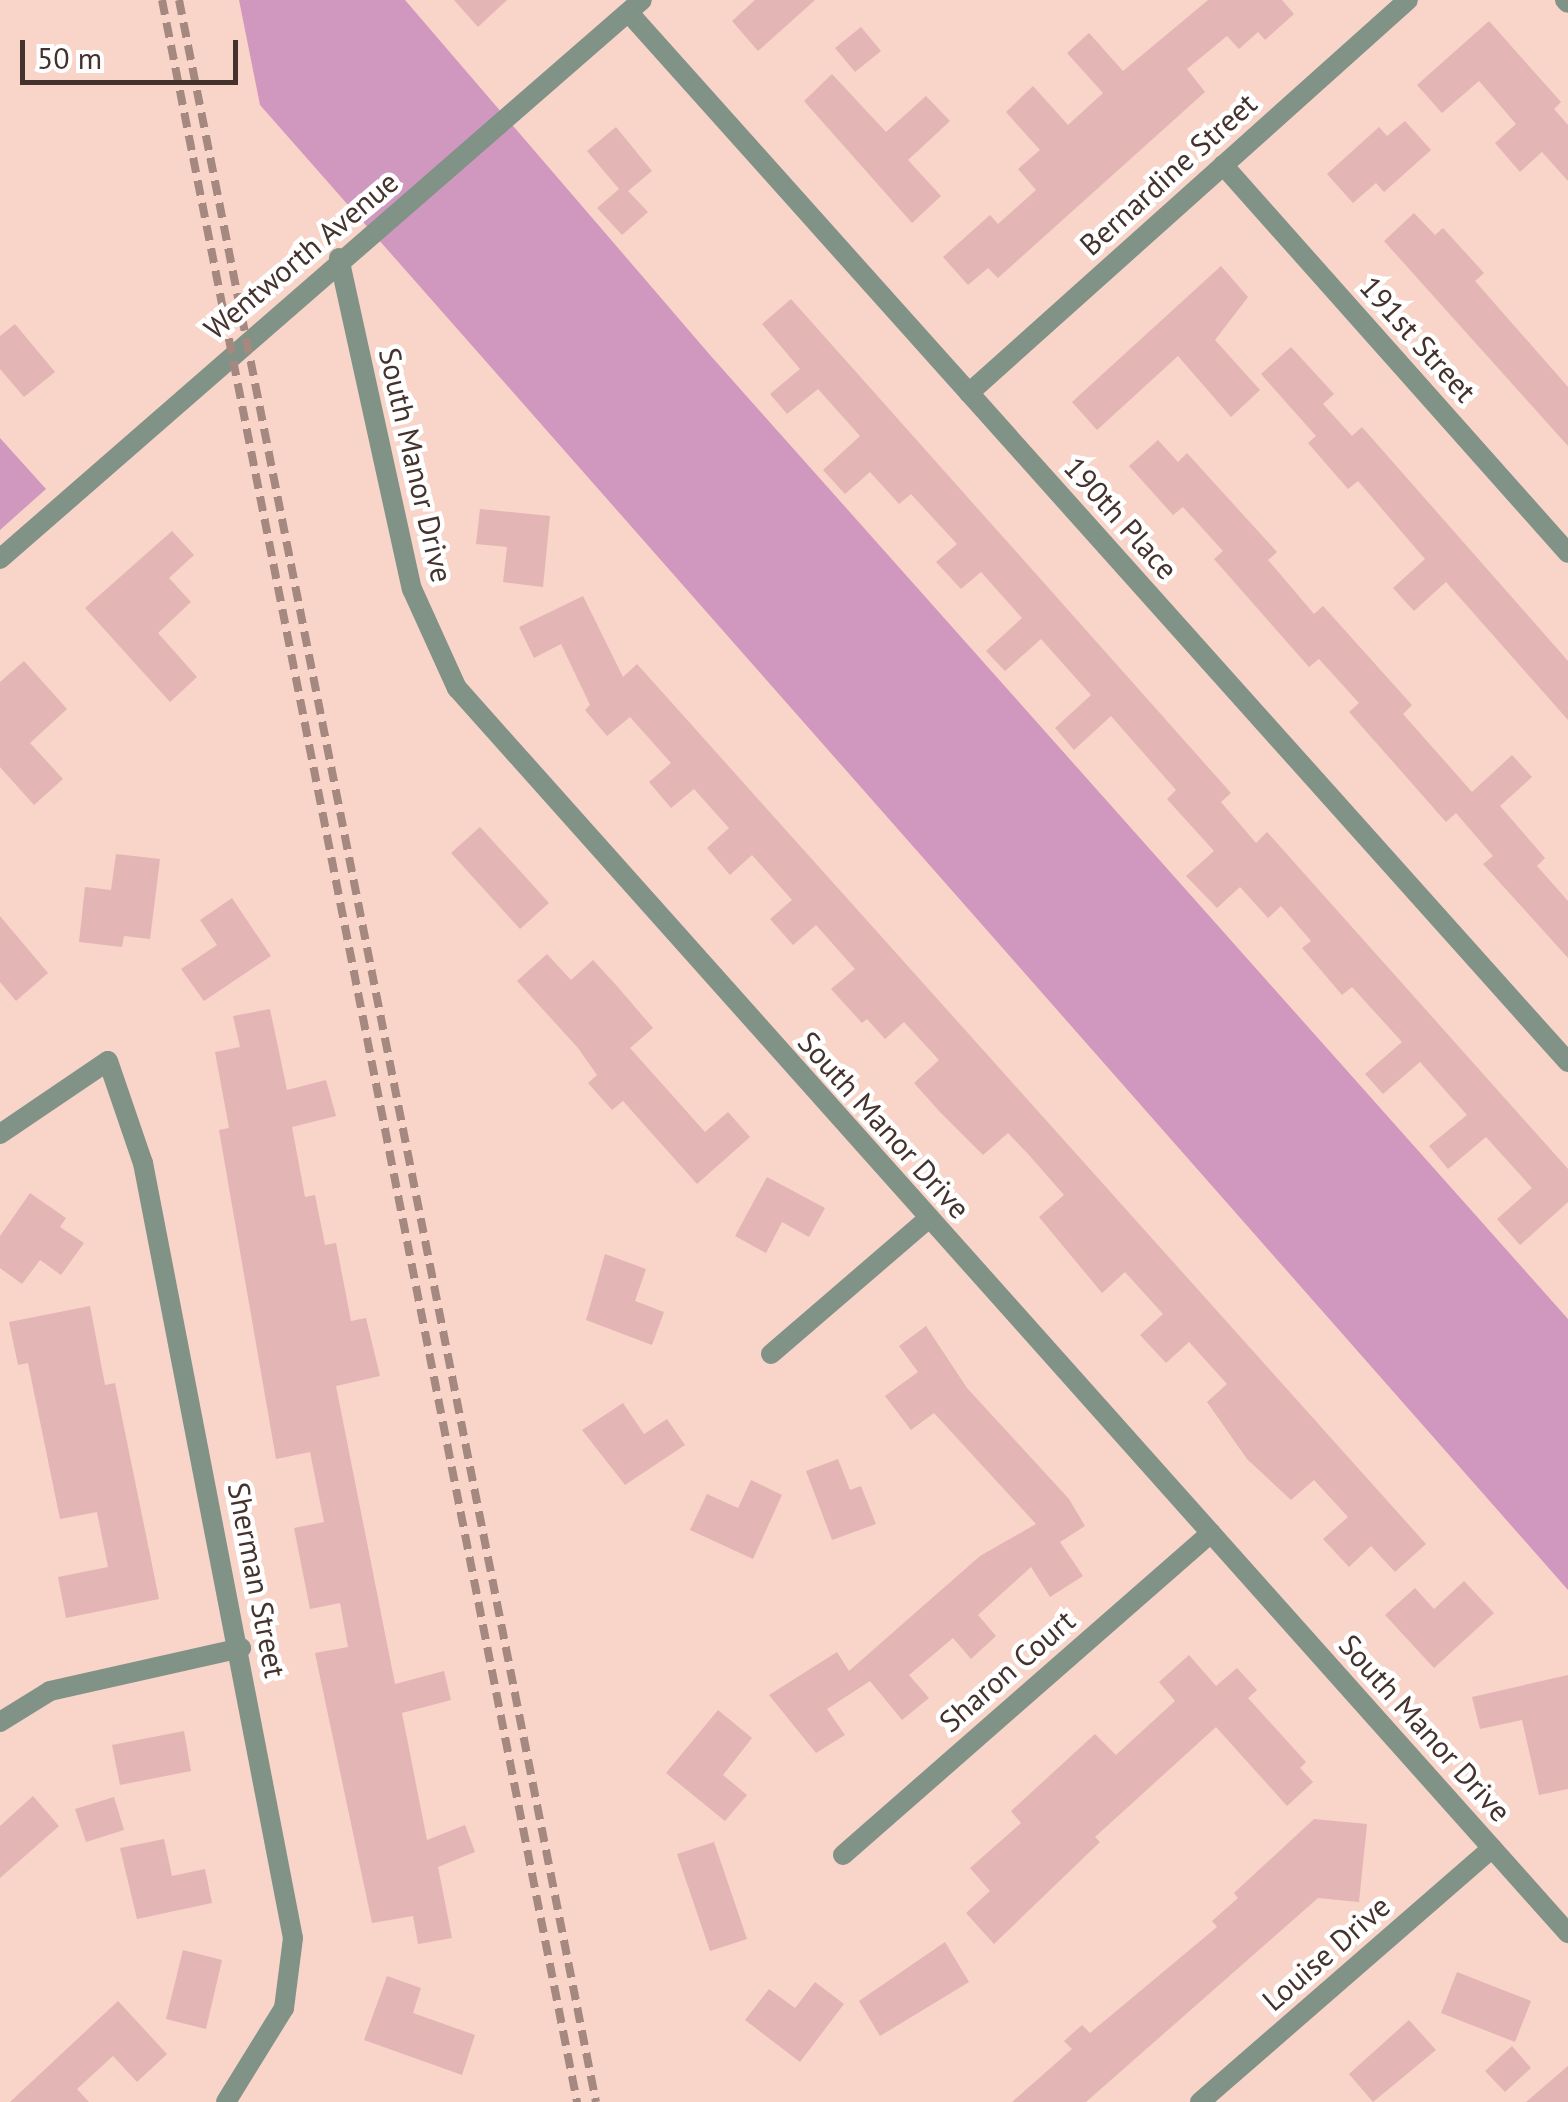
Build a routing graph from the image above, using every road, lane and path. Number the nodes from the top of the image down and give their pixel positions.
1 (1408, 0) edge
2 (636, 7) edge
3 (1223, 165) junction
4 (339, 258) junction
5 (969, 393) junction
6 (1568, 553) edge
7 (0, 559) edge
8 (1568, 1062) edge
9 (0, 1134) edge
10 (926, 1220) junction
11 (771, 1354) dead end
12 (1211, 1533) junction
13 (240, 1648) junction
14 (0, 1722) edge
15 (1492, 1848) junction
16 (843, 1854) dead end
17 (1568, 1933) edge
18 (226, 2102) edge
19 (1200, 2102) edge

1 - 3 street, Bernardine Street
2 - 4 street, Wentworth Avenue
2 - 5 street, 190th Place
3 - 5 street, Bernardine Street
3 - 6 street, 191st Street
4 - 7 street, Wentworth Avenue
4 - 10 street, South Manor Drive
5 - 8 street, 190th Place
9 - 13 street, Sherman Street
10 - 11 street
10 - 12 street, South Manor Drive
12 - 15 street, South Manor Drive
12 - 16 street, Sharon Court
13 - 14 street
13 - 18 street, Sherman Street
15 - 17 street, South Manor Drive
15 - 19 street, Louise Drive

